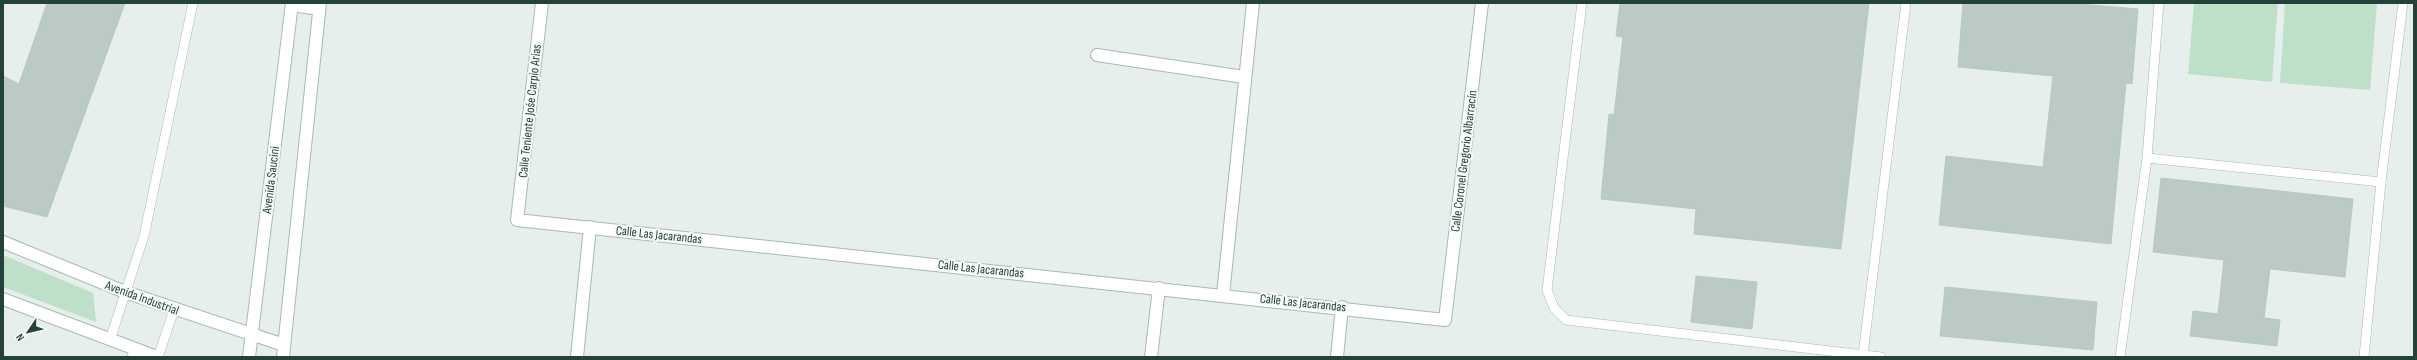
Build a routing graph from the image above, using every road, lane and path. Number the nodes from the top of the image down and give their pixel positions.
1 (192, 3) edge
2 (542, 3) edge
3 (1253, 3) edge
4 (1482, 3) edge
5 (1582, 3) edge
6 (1906, 3) edge
7 (2159, 3) edge
8 (2403, 3) edge
9 (292, 4) edge
10 (320, 6) edge
11 (1097, 55) dead end
12 (1244, 77) junction
13 (2148, 158) junction
14 (2381, 182) junction
15 (517, 220) joint
16 (590, 228) junction
17 (3, 242) edge
18 (1159, 288) junction
19 (125, 292) junction
20 (1223, 295) junction
21 (3, 299) edge
22 (1342, 308) junction
23 (174, 310) junction
24 (1445, 320) joint
25 (252, 336) junction
26 (110, 340) junction
27 (284, 351) edge
28 (133, 353) edge
29 (1863, 355) junction
30 (157, 357) edge
31 (249, 357) edge
32 (577, 357) edge
33 (1151, 357) edge
34 (1337, 357) edge
35 (1880, 357) edge
36 (2120, 357) edge
37 (2364, 357) edge

1 - 19 lane
2 - 15 street, Calle Teniente Jośe Carpio Arias
3 - 12 street
4 - 24 street, Calle Coronel Gregorio Albarracín
5 - 29 lane
6 - 29 lane
7 - 13 lane
8 - 14 lane
9 - 10 street
9 - 25 street, Avenida Saucini
10 - 27 street
11 - 12 street
12 - 20 street
13 - 14 lane
13 - 36 lane
14 - 37 lane
15 - 16 street, Calle Las Jacarandas
16 - 18 street, Calle Las Jacarandas
16 - 32 street
17 - 19 street, Avenida Industrial
18 - 20 street, Calle Las Jacarandas
18 - 33 street
19 - 23 street, Avenida Industrial
19 - 26 lane
20 - 22 street, Calle Las Jacarandas
21 - 26 street
22 - 24 street, Calle Las Jacarandas
22 - 34 street
23 - 25 street, Avenida Industrial
23 - 30 lane
25 - 27 street, Avenida Industrial
25 - 31 street, Avenida Saucini
26 - 28 street
28 - 30 street
29 - 35 lane

